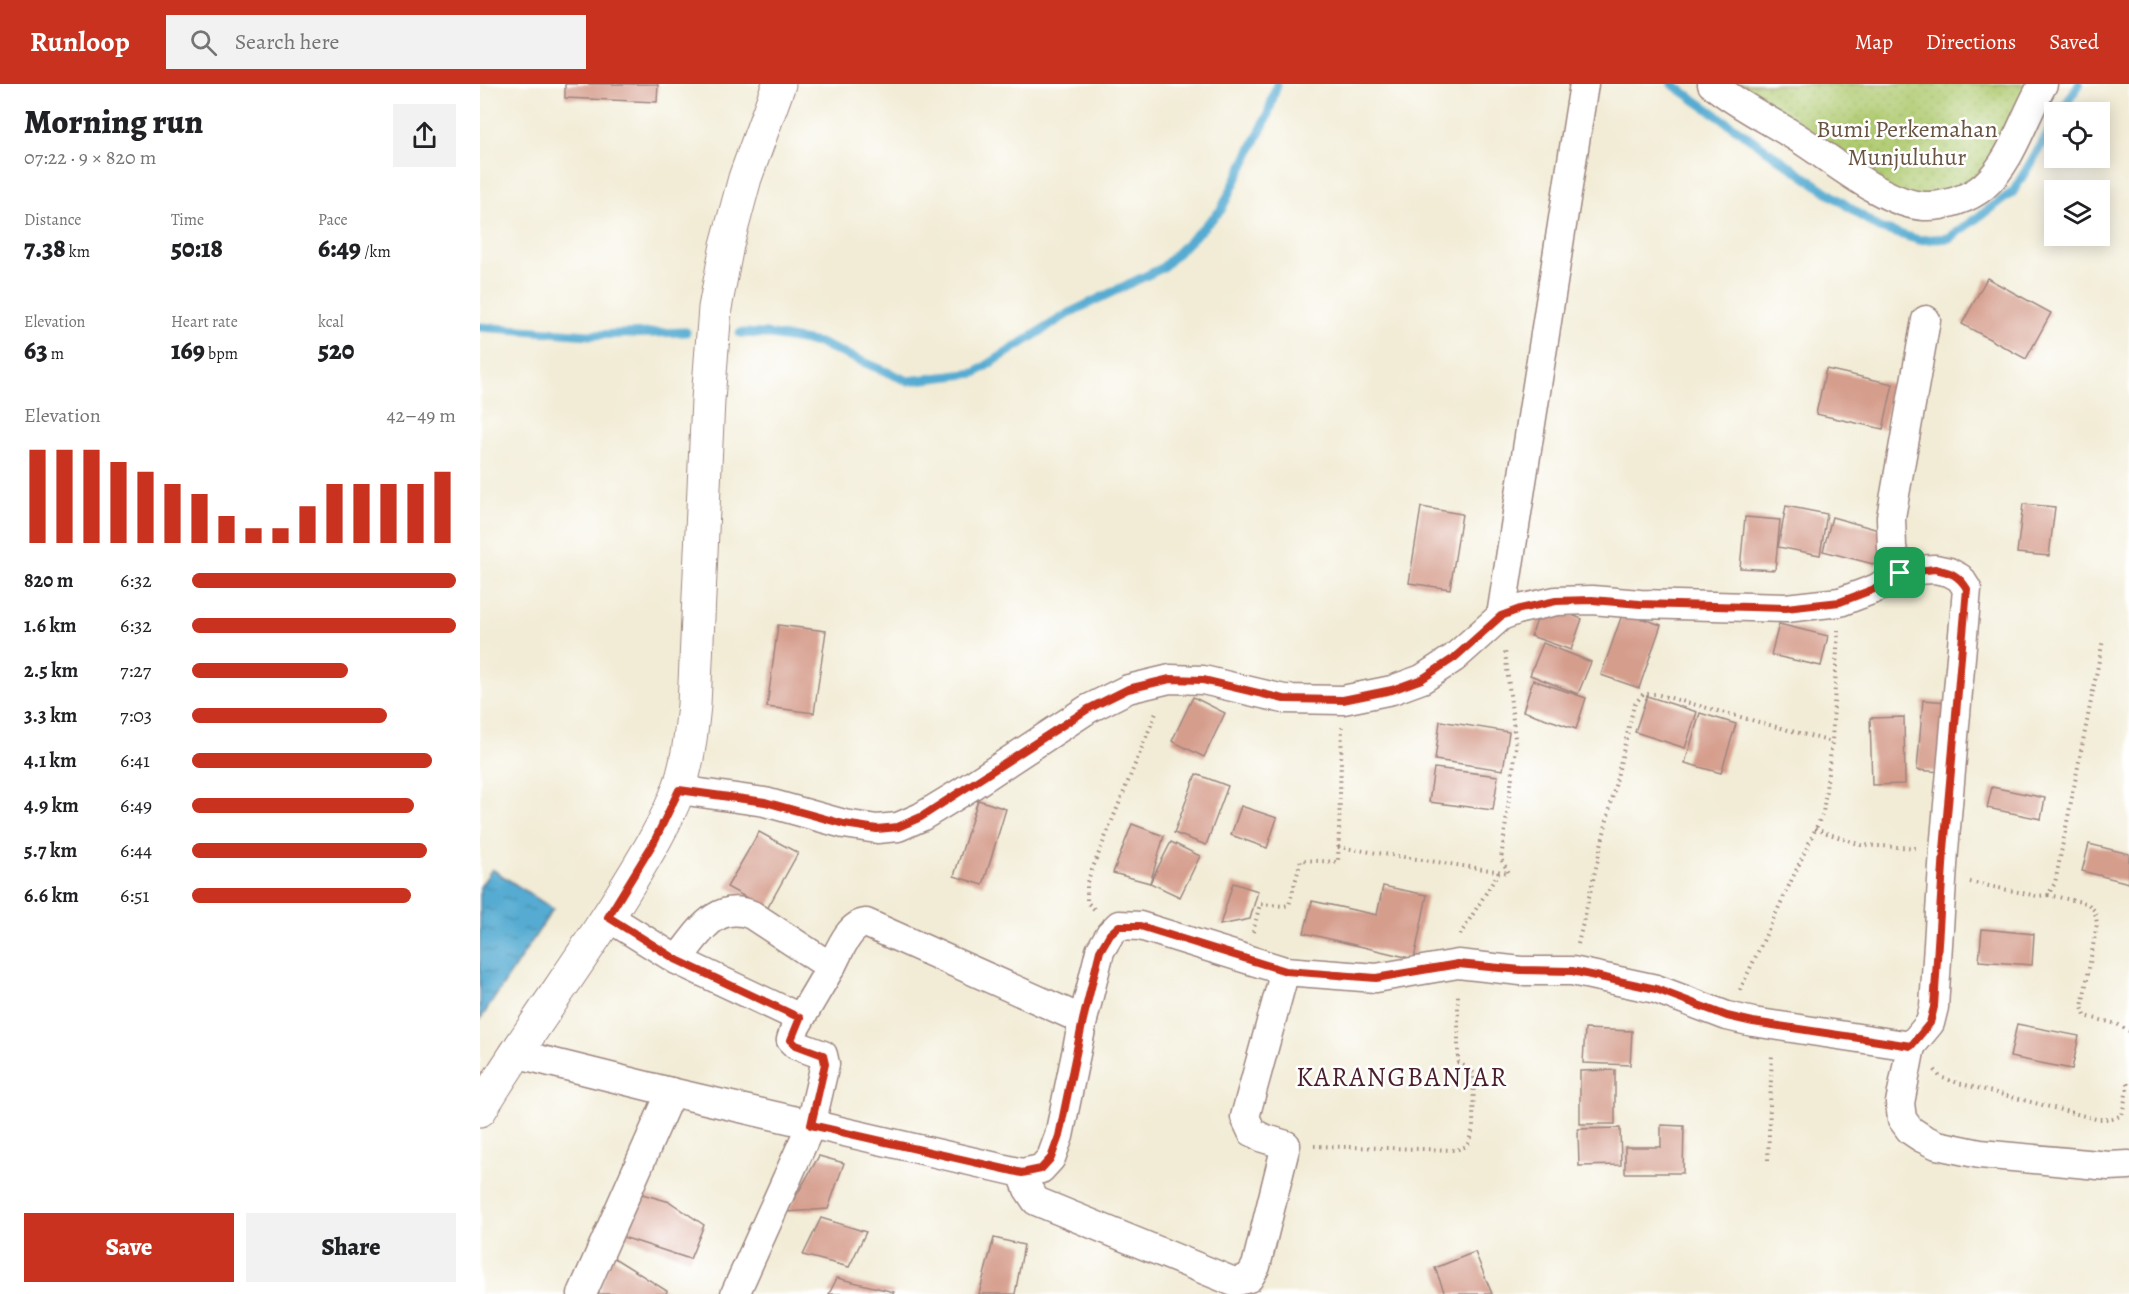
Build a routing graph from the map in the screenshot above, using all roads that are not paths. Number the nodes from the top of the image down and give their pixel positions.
1 (779, 84) edge
2 (1584, 84) edge
3 (1712, 84) edge
4 (2043, 84) edge
5 (1926, 320) dead end
6 (1900, 573) junction
7 (1501, 616) junction
8 (679, 790) junction
9 (608, 917) junction
10 (677, 960) junction
11 (831, 967) junction
12 (1286, 971) junction
13 (800, 1018) junction
14 (1083, 1020) junction
15 (1911, 1046) junction
16 (514, 1053) junction
17 (671, 1092) junction
18 (480, 1110) edge
19 (811, 1125) junction
20 (2129, 1165) edge
21 (1022, 1173) junction
22 (582, 1294) edge
23 (735, 1294) edge

1 - 8 street
2 - 7 street
3 - 4 street
5 - 6 street
6 - 7 street
6 - 15 street
7 - 8 street
8 - 9 street
9 - 10 street
9 - 16 street
10 - 11 street
10 - 13 street
11 - 13 street
11 - 14 street
12 - 14 street
12 - 15 street
12 - 21 street
13 - 19 street
14 - 21 street
15 - 20 street
16 - 17 street
16 - 18 street
17 - 19 street
17 - 22 street
19 - 21 street
19 - 23 street

